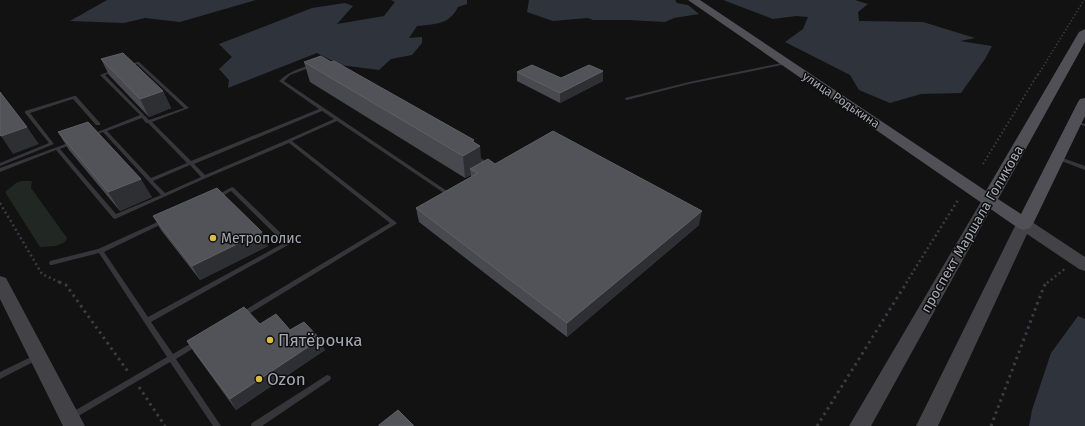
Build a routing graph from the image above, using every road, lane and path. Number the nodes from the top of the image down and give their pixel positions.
1 (693, 0) edge
2 (1084, 0) edge
3 (1085, 32) edge
4 (786, 63) junction
5 (124, 68) edge
6 (116, 70) edge
7 (627, 99) dead end
8 (1085, 102) edge
9 (322, 109) junction
10 (142, 116) junction
11 (338, 119) junction
12 (148, 122) junction
13 (98, 124) dead end
14 (1080, 124) edge
15 (104, 131) junction
16 (84, 138) edge
17 (77, 141) edge
18 (288, 141) junction
19 (57, 148) junction
20 (1058, 158) junction
21 (191, 163) junction
22 (983, 164) dead end
23 (0, 165) edge
24 (1085, 168) edge
25 (204, 177) junction
26 (150, 180) junction
27 (164, 195) junction
28 (211, 199) edge
29 (958, 200) dead end
30 (989, 200) junction
31 (0, 203) edge
32 (170, 219) edge
33 (1024, 224) junction
34 (100, 251) junction
35 (52, 263) dead end
36 (1085, 265) edge
37 (1066, 268) dead end
38 (0, 282) edge
39 (239, 317) edge
40 (147, 321) junction
41 (199, 342) edge
42 (38, 356) junction
43 (172, 358) junction
44 (0, 376) edge
45 (327, 378) dead end
46 (134, 380) junction
47 (72, 422) edge
48 (165, 426) edge
49 (217, 426) edge
50 (255, 426) edge
51 (817, 426) edge
52 (860, 426) edge
53 (927, 426) edge
54 (991, 426) edge

1 - 4 main road, улица Родькина
2 - 22 path
3 - 30 main road, проспект Маршала Голикова
4 - 7 lane
4 - 30 main road, улица Родькина
5 - 12 lane
6 - 10 lane
8 - 14 main road
9 - 11 lane
9 - 11 lane
9 - 21 lane
10 - 12 lane
10 - 15 lane
11 - 18 lane
12 - 21 lane
13 - 23 lane
14 - 20 main road
15 - 16 lane
15 - 26 lane
17 - 19 lane
18 - 25 lane
18 - 39 lane
19 - 23 lane
19 - 27 lane
20 - 24 lane
20 - 33 main road
21 - 25 lane
21 - 26 lane
25 - 27 lane
26 - 27 lane
28 - 40 lane
29 - 51 path
30 - 33 main road, улица Родькина
30 - 52 main road, проспект Маршала Голикова
31 - 46 path
32 - 34 lane
33 - 36 main road
33 - 53 main road
34 - 35 lane
34 - 40 lane
37 - 54 path
38 - 42 main road
40 - 43 lane
41 - 43 lane
42 - 44 lane
42 - 47 main road
43 - 46 lane
43 - 49 lane
45 - 50 lane
46 - 47 lane
46 - 48 path

